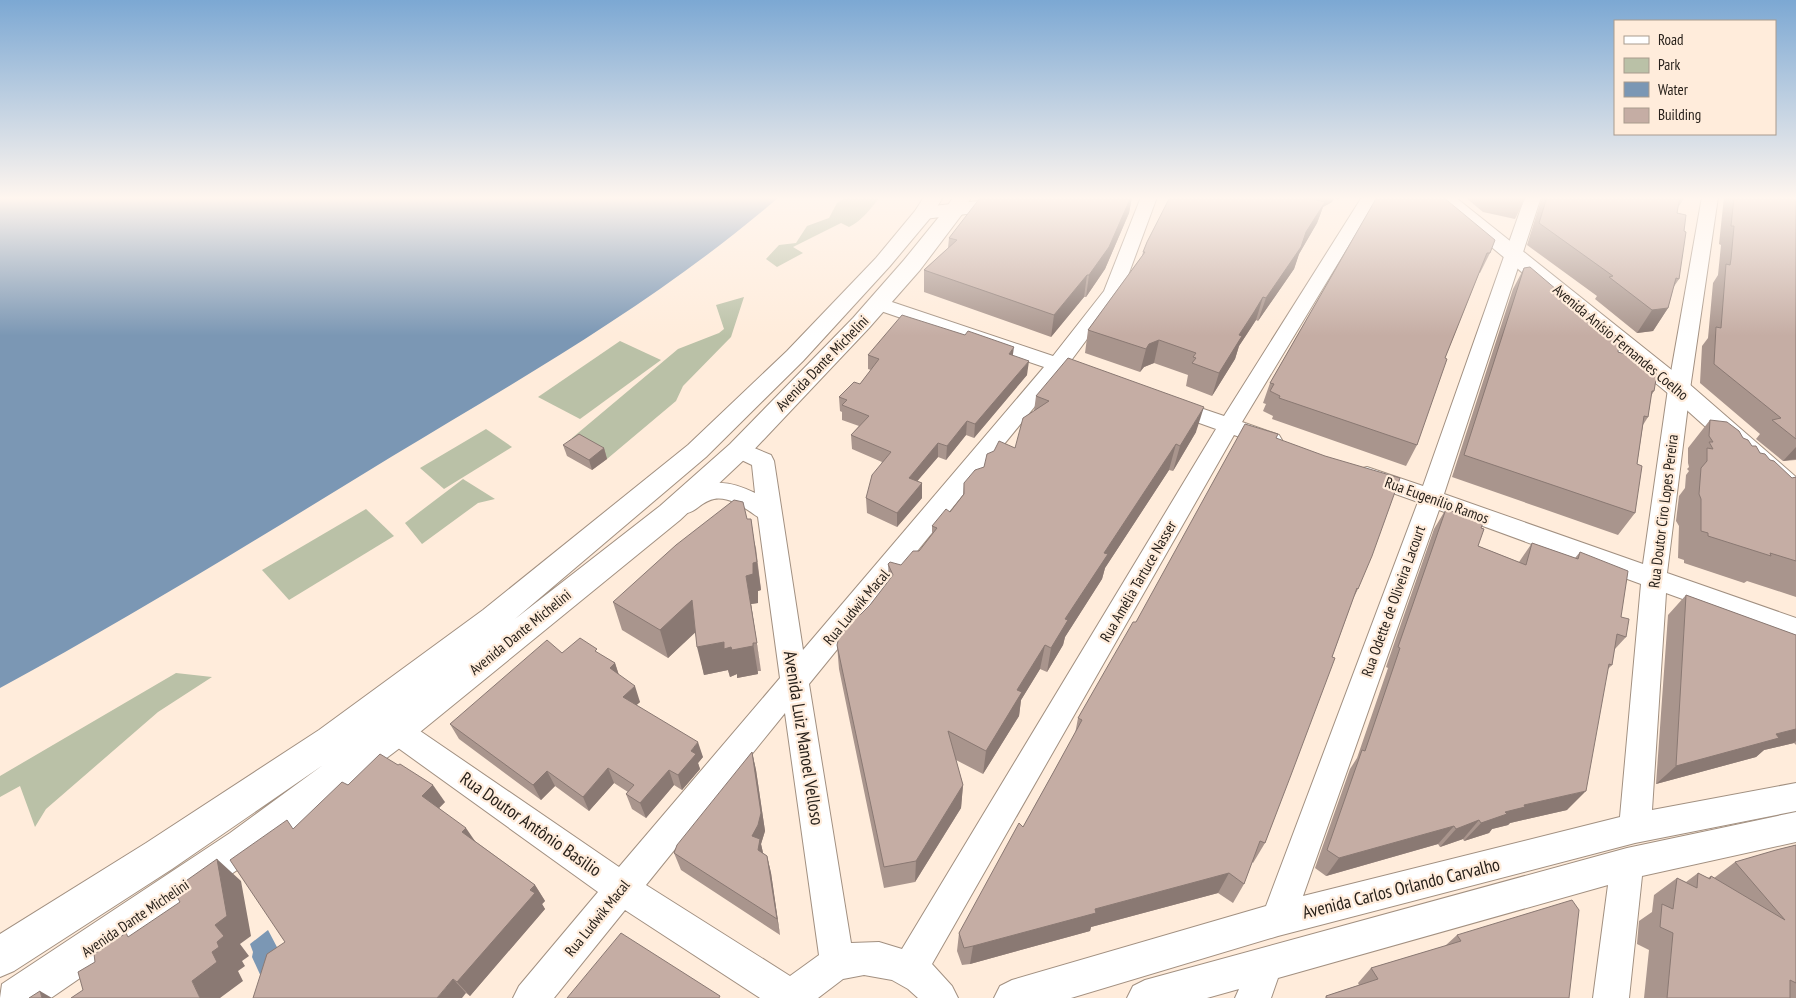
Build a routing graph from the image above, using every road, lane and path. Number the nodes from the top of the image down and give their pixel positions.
1 (898, 244) edge
2 (927, 244) edge
3 (1133, 244) edge
4 (1341, 244) edge
5 (1501, 244) edge
6 (1516, 244) edge
7 (1702, 244) edge
8 (1513, 253) junction
9 (879, 304) junction
10 (1058, 364) junction
11 (1094, 377) edge
12 (1679, 389) junction
13 (1148, 396) edge
14 (1229, 425) junction
15 (1293, 448) edge
16 (739, 450) junction
17 (1348, 468) edge
18 (1796, 492) edge
19 (1431, 498) junction
20 (670, 513) junction
21 (769, 513) junction
22 (1654, 578) junction
23 (1796, 630) edge
24 (795, 680) junction
25 (397, 731) junction
26 (1796, 798) edge
27 (1796, 827) edge
28 (1635, 828) junction
29 (1627, 864) junction
30 (621, 888) junction
31 (1278, 919) junction
32 (0, 957) edge
33 (837, 964) junction
34 (1265, 965) junction
35 (910, 969) junction
36 (16, 998) edge
37 (531, 998) edge
38 (793, 998) edge
39 (940, 998) edge
40 (1012, 998) edge
41 (1145, 998) edge
42 (1253, 998) edge
43 (1611, 998) edge

1 - 32 main road, Avenida Dante Michelini
2 - 9 main road, Avenida Dante Michelini
3 - 10 street, Rua Ludwik Macal
4 - 14 street, Rua Amélia Tartuce Nasser
5 - 8 main road, Avenida Anísio Fernandes Coelho
6 - 8 street, Rua Odette de Oliveira Lacourt
7 - 12 street, Rua Doutor Ciro Lopes Pereira
8 - 12 main road, Avenida Anísio Fernandes Coelho
8 - 19 street, Rua Odette de Oliveira Lacourt
9 - 10 street
9 - 16 main road, Avenida Dante Michelini
10 - 11 street
10 - 24 street, Rua Ludwik Macal
12 - 18 main road, Avenida Anísio Fernandes Coelho
12 - 22 street, Rua Doutor Ciro Lopes Pereira
13 - 14 street
14 - 15 street
14 - 35 street, Rua Amélia Tartuce Nasser
16 - 20 main road, Avenida Dante Michelini
16 - 21 street, Avenida Luiz Manoel Velloso
17 - 19 street, Rua Eugenílio Ramos
19 - 22 street, Rua Eugenílio Ramos
19 - 31 street, Rua Odette de Oliveira Lacourt
20 - 21 street
20 - 25 main road, Avenida Dante Michelini
21 - 24 street, Avenida Luiz Manoel Velloso
22 - 23 street, Rua Eugenílio Ramos
22 - 28 street, Rua Doutor Ciro Lopes Pereira
24 - 30 street, Rua Ludwik Macal
24 - 33 street, Avenida Luiz Manoel Velloso
25 - 30 street, Rua Doutor Antônio Basilio
25 - 36 main road, Avenida Dante Michelini
26 - 28 street, Avenida Carlos Orlando Carvalho
27 - 29 street
28 - 31 street, Avenida Carlos Orlando Carvalho
29 - 34 street
29 - 43 street
30 - 37 street, Rua Ludwik Macal
30 - 38 street, Rua Doutor Antônio Basilio
31 - 40 street, Avenida Carlos Orlando Carvalho
33 - 35 street
33 - 38 street
34 - 41 street
34 - 42 street
35 - 39 street

